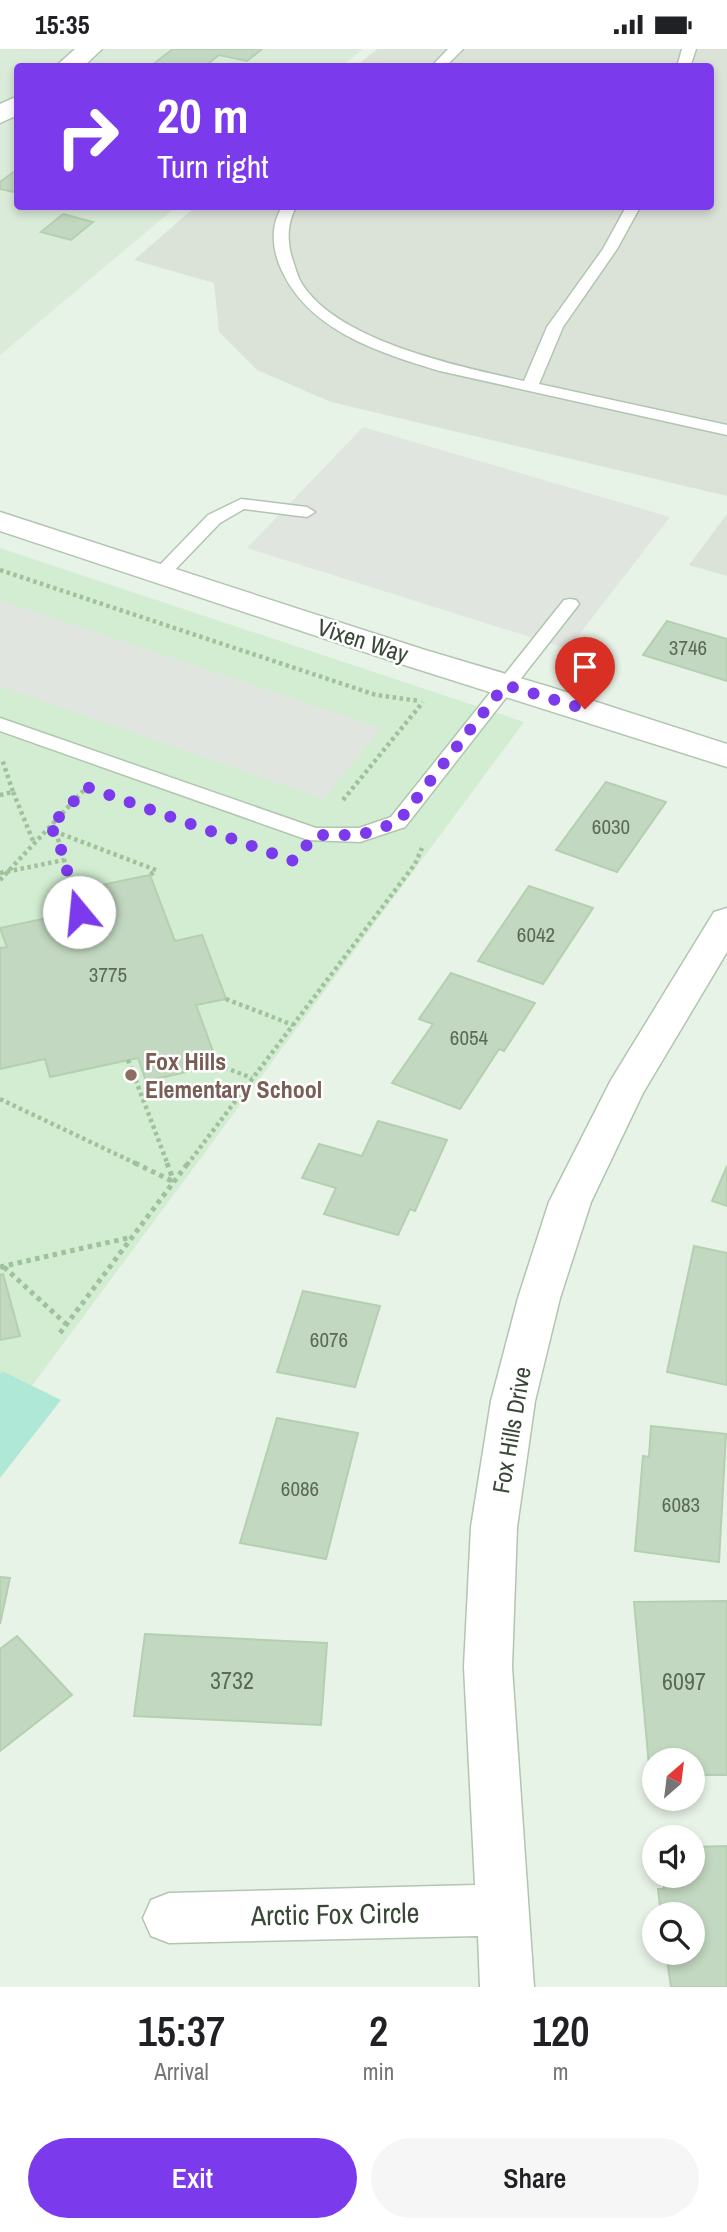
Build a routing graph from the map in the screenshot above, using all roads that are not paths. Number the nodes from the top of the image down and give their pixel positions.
1 (90, 49) edge
2 (456, 49) edge
3 (72, 63) edge
4 (441, 63) edge
5 (288, 210) edge
6 (631, 210) edge
7 (530, 386) junction
8 (727, 430) edge
9 (307, 512) dead end
10 (0, 521) edge
11 (161, 574) junction
12 (570, 604) dead end
13 (505, 685) junction
14 (0, 724) edge
15 (727, 756) edge
16 (727, 921) edge
17 (501, 1910) junction
18 (169, 1918) dead end
19 (507, 1987) edge

1 - 3 street
2 - 4 lane
5 - 7 lane
6 - 7 lane
7 - 8 lane
9 - 11 lane
10 - 11 street, Vixen Way
11 - 13 street, Vixen Way
12 - 13 lane
13 - 14 lane
13 - 15 street, Vixen Way
16 - 17 street, Fox Hills Drive
17 - 18 street, Arctic Fox Circle
17 - 19 street, Fox Hills Drive

